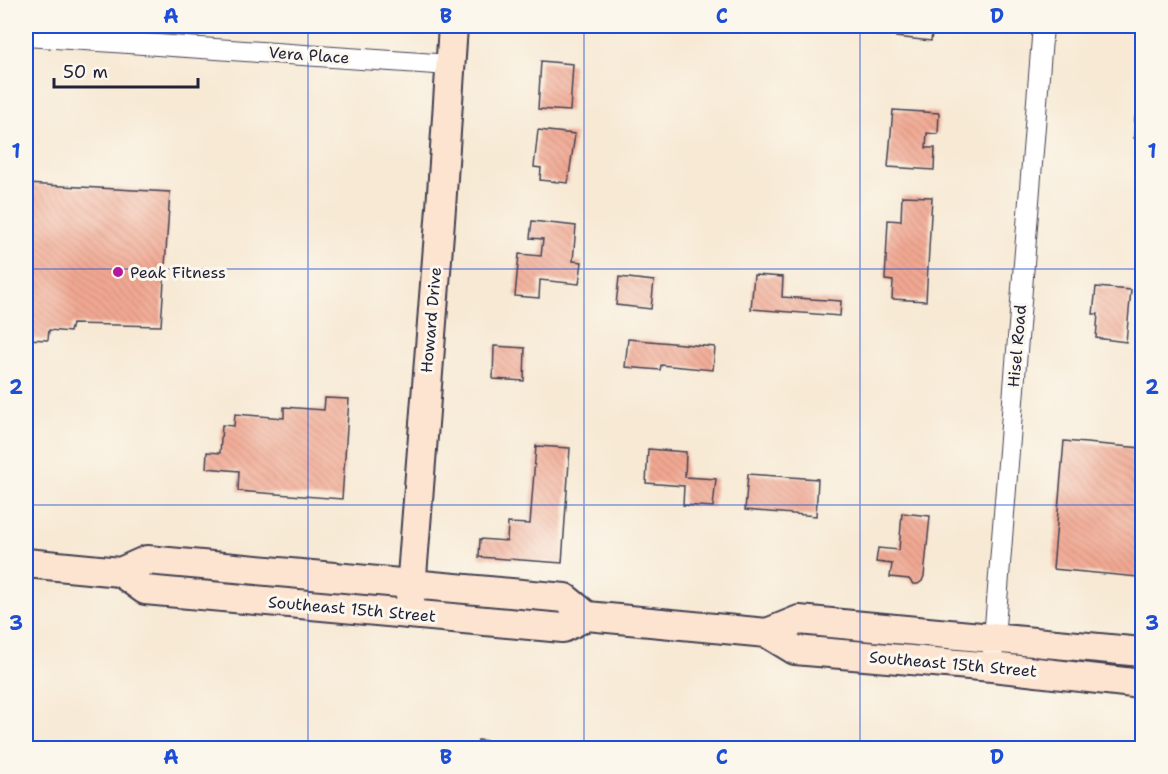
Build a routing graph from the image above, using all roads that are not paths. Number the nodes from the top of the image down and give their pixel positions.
1 (453, 26) edge
2 (1043, 26) edge
3 (26, 36) edge
4 (450, 65) junction
5 (26, 563) edge
6 (120, 572) junction
7 (411, 585) junction
8 (409, 615) junction
9 (587, 616) junction
10 (767, 633) junction
11 (993, 637) junction
12 (1143, 652) edge
13 (992, 667) junction
14 (1143, 684) edge

1 - 4 main road, Howard Drive
2 - 11 street, Hisel Road
3 - 4 street, Vera Place
4 - 7 main road, Howard Drive
5 - 6 main road, Southeast 15th Street
6 - 7 main road, Southeast 15th Street
6 - 8 main road, Southeast 15th Street
7 - 8 main road, Howard Drive
7 - 9 main road, Southeast 15th Street
8 - 9 main road, Southeast 15th Street
9 - 10 main road, Southeast 15th Street
10 - 11 main road, Southeast 15th Street
10 - 13 main road, Southeast 15th Street
11 - 12 main road, Southeast 15th Street
11 - 13 street, Hisel Road
13 - 14 main road, Southeast 15th Street

